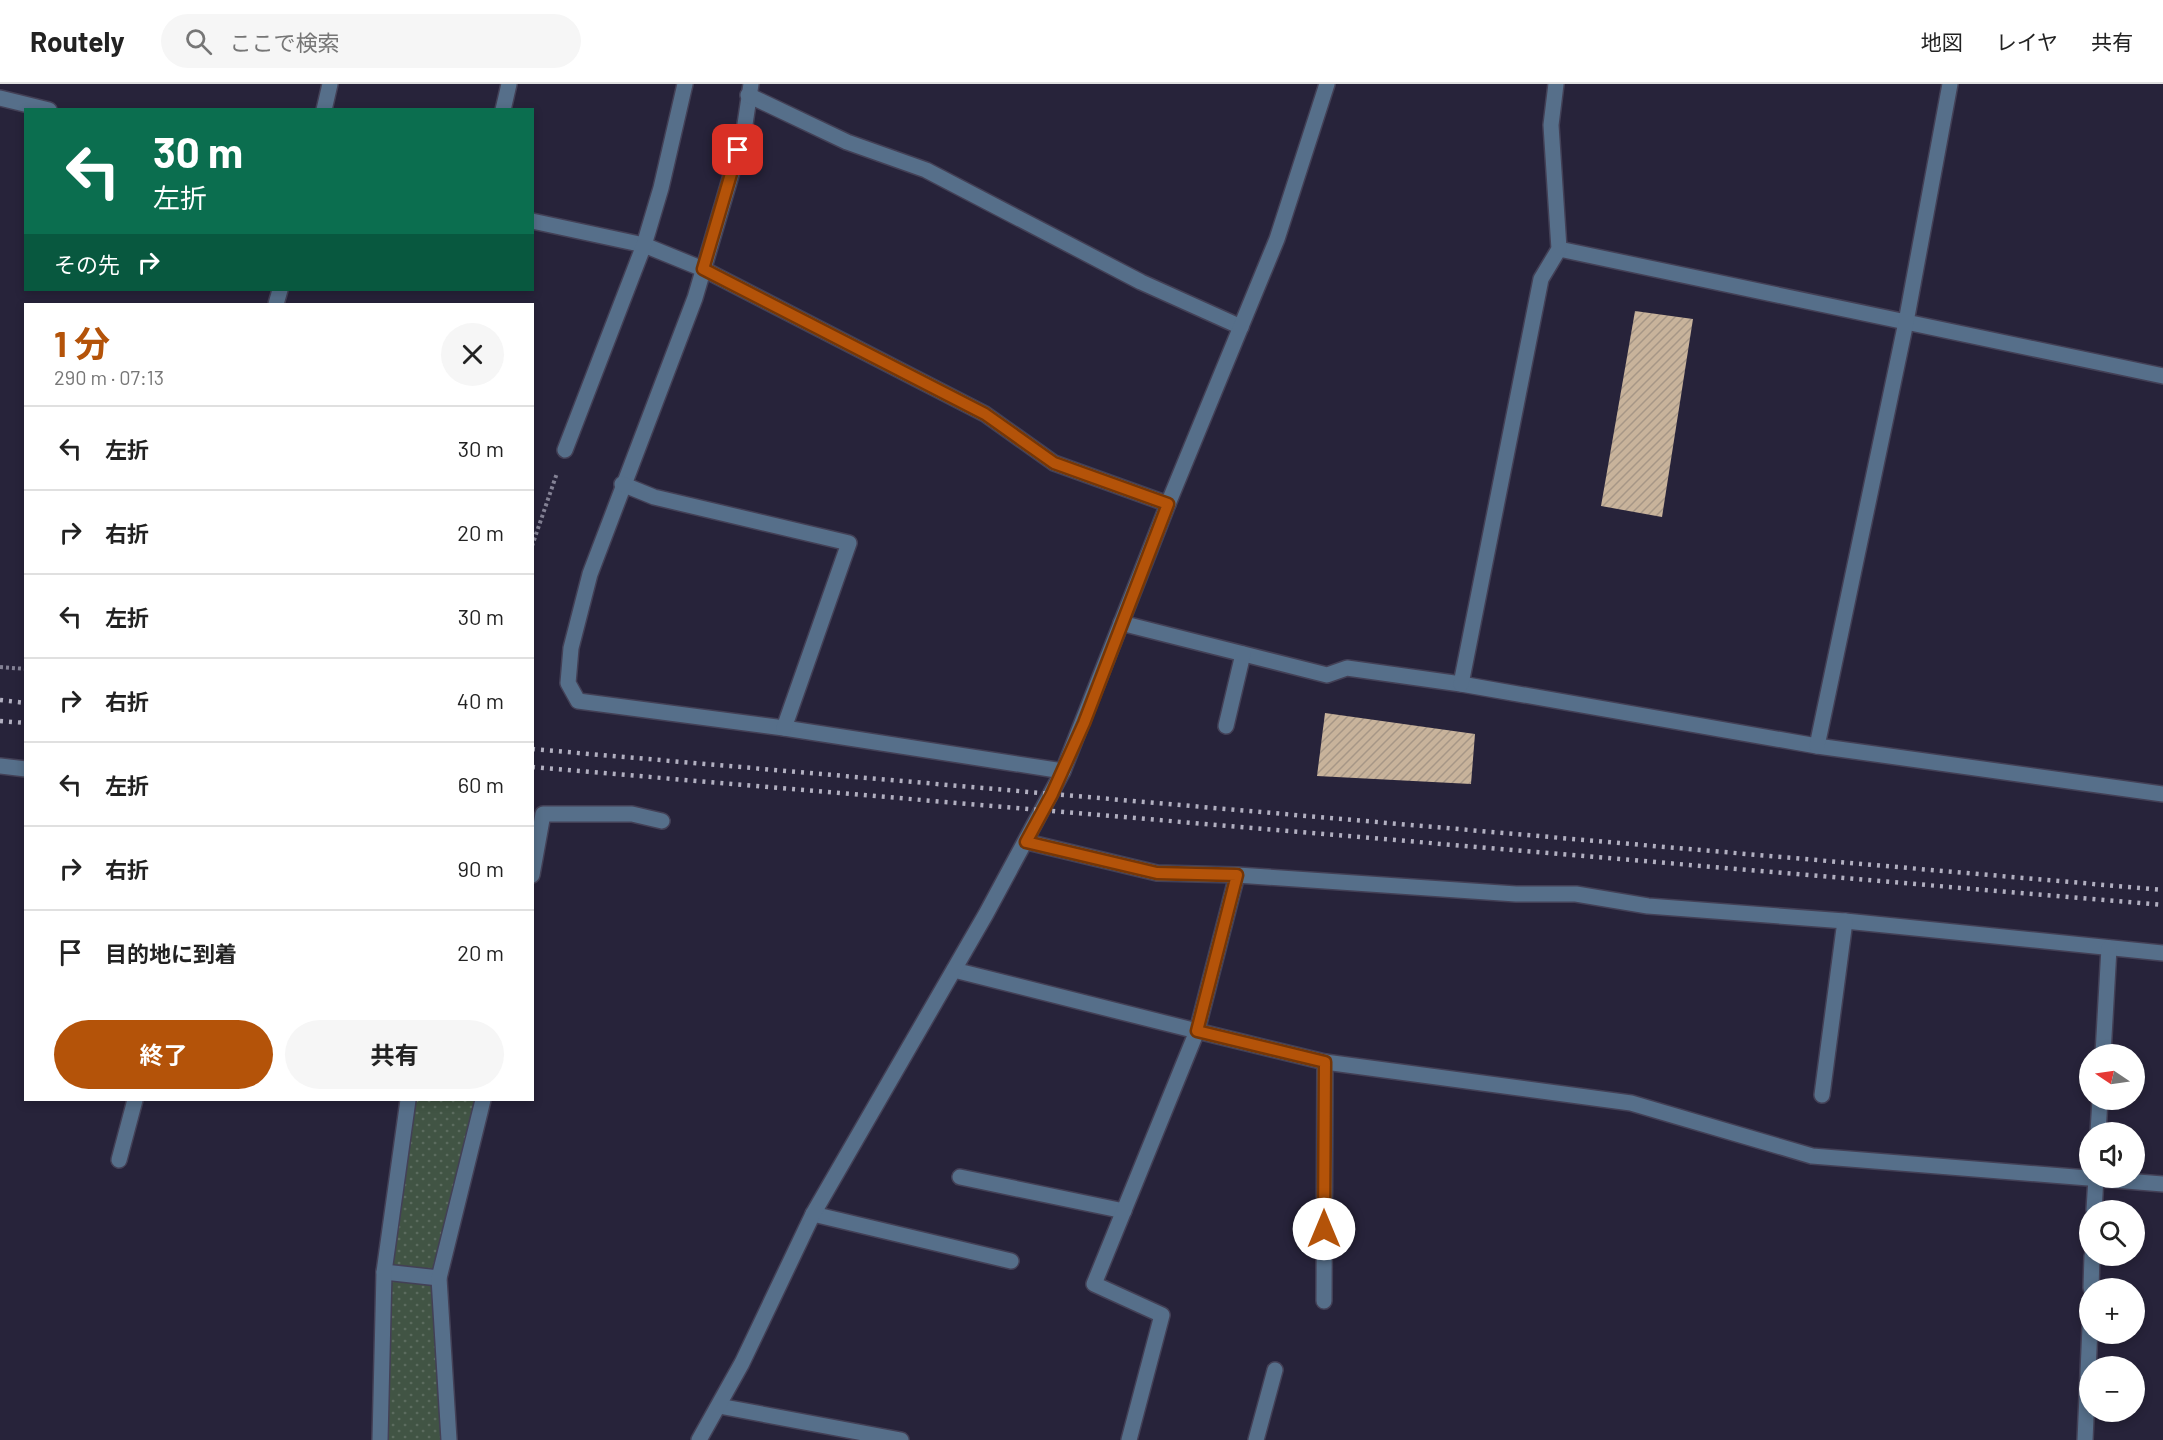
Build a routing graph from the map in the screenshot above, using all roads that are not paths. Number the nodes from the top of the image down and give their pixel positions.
1 (330, 84) edge
2 (509, 84) edge
3 (685, 84) edge
4 (1328, 84) edge
5 (1556, 84) edge
6 (1950, 84) edge
7 (749, 89) edge
8 (0, 98) edge
9 (41, 108) edge
10 (324, 108) edge
11 (503, 108) edge
12 (534, 222) edge
13 (644, 245) junction
14 (1559, 249) junction
15 (703, 269) junction
16 (1906, 322) junction
17 (1241, 327) junction
18 (2163, 376) edge
19 (565, 450) road end
20 (622, 483) junction
21 (1168, 504) junction
22 (1122, 623) junction
23 (1243, 654) junction
24 (1461, 684) junction
25 (1226, 726) dead end
26 (784, 728) junction
27 (1817, 746) junction
28 (0, 766) edge
29 (24, 769) edge
30 (1064, 771) junction
31 (2163, 794) edge
32 (662, 821) dead end
33 (1026, 842) junction
34 (534, 868) edge
35 (1237, 875) junction
36 (1845, 921) junction
37 (2109, 948) junction
38 (2163, 953) edge
39 (954, 970) junction
40 (1197, 1031) junction
41 (2104, 1044) edge
42 (1325, 1062) junction
43 (1822, 1095) dead end
44 (135, 1101) edge
45 (408, 1101) edge
46 (483, 1101) edge
47 (119, 1160) dead end
48 (960, 1177) dead end
49 (2079, 1177) edge
50 (2145, 1182) edge
51 (2163, 1184) edge
52 (1124, 1211) junction
53 (813, 1214) junction
54 (1011, 1262) dead end
55 (384, 1272) junction
56 (439, 1278) junction
57 (1324, 1301) dead end
58 (2089, 1344) edge
59 (1275, 1370) dead end
60 (719, 1406) junction
61 (380, 1440) edge
62 (449, 1440) edge
63 (699, 1440) edge
64 (901, 1440) edge
65 (1129, 1440) edge
66 (1256, 1440) edge
67 (2085, 1440) edge

1 - 10 street
2 - 11 street
3 - 13 street
4 - 17 street
5 - 14 street
6 - 16 street
7 - 15 street
7 - 17 street
8 - 9 street
12 - 13 street
13 - 15 street
13 - 19 street
14 - 16 street
14 - 24 street
15 - 20 street
15 - 21 street
16 - 18 street
16 - 27 street
17 - 21 street
20 - 26 street
20 - 26 street
21 - 22 street
22 - 23 street
22 - 30 street
23 - 24 street
23 - 25 street
24 - 27 street
26 - 30 street
27 - 31 street
28 - 29 street
30 - 33 street
32 - 34 street
33 - 35 street
33 - 39 street
35 - 36 street
35 - 40 street
36 - 37 street
36 - 43 street
37 - 38 street
37 - 41 street
39 - 40 street
39 - 53 street
40 - 42 street
40 - 52 street
42 - 49 street
42 - 57 street
44 - 47 street
45 - 55 street
46 - 56 street
48 - 52 street
50 - 51 street
52 - 65 street
53 - 54 street
53 - 60 street
55 - 56 street
55 - 61 street
56 - 62 street
58 - 67 street
59 - 66 street
60 - 63 street
60 - 64 street

